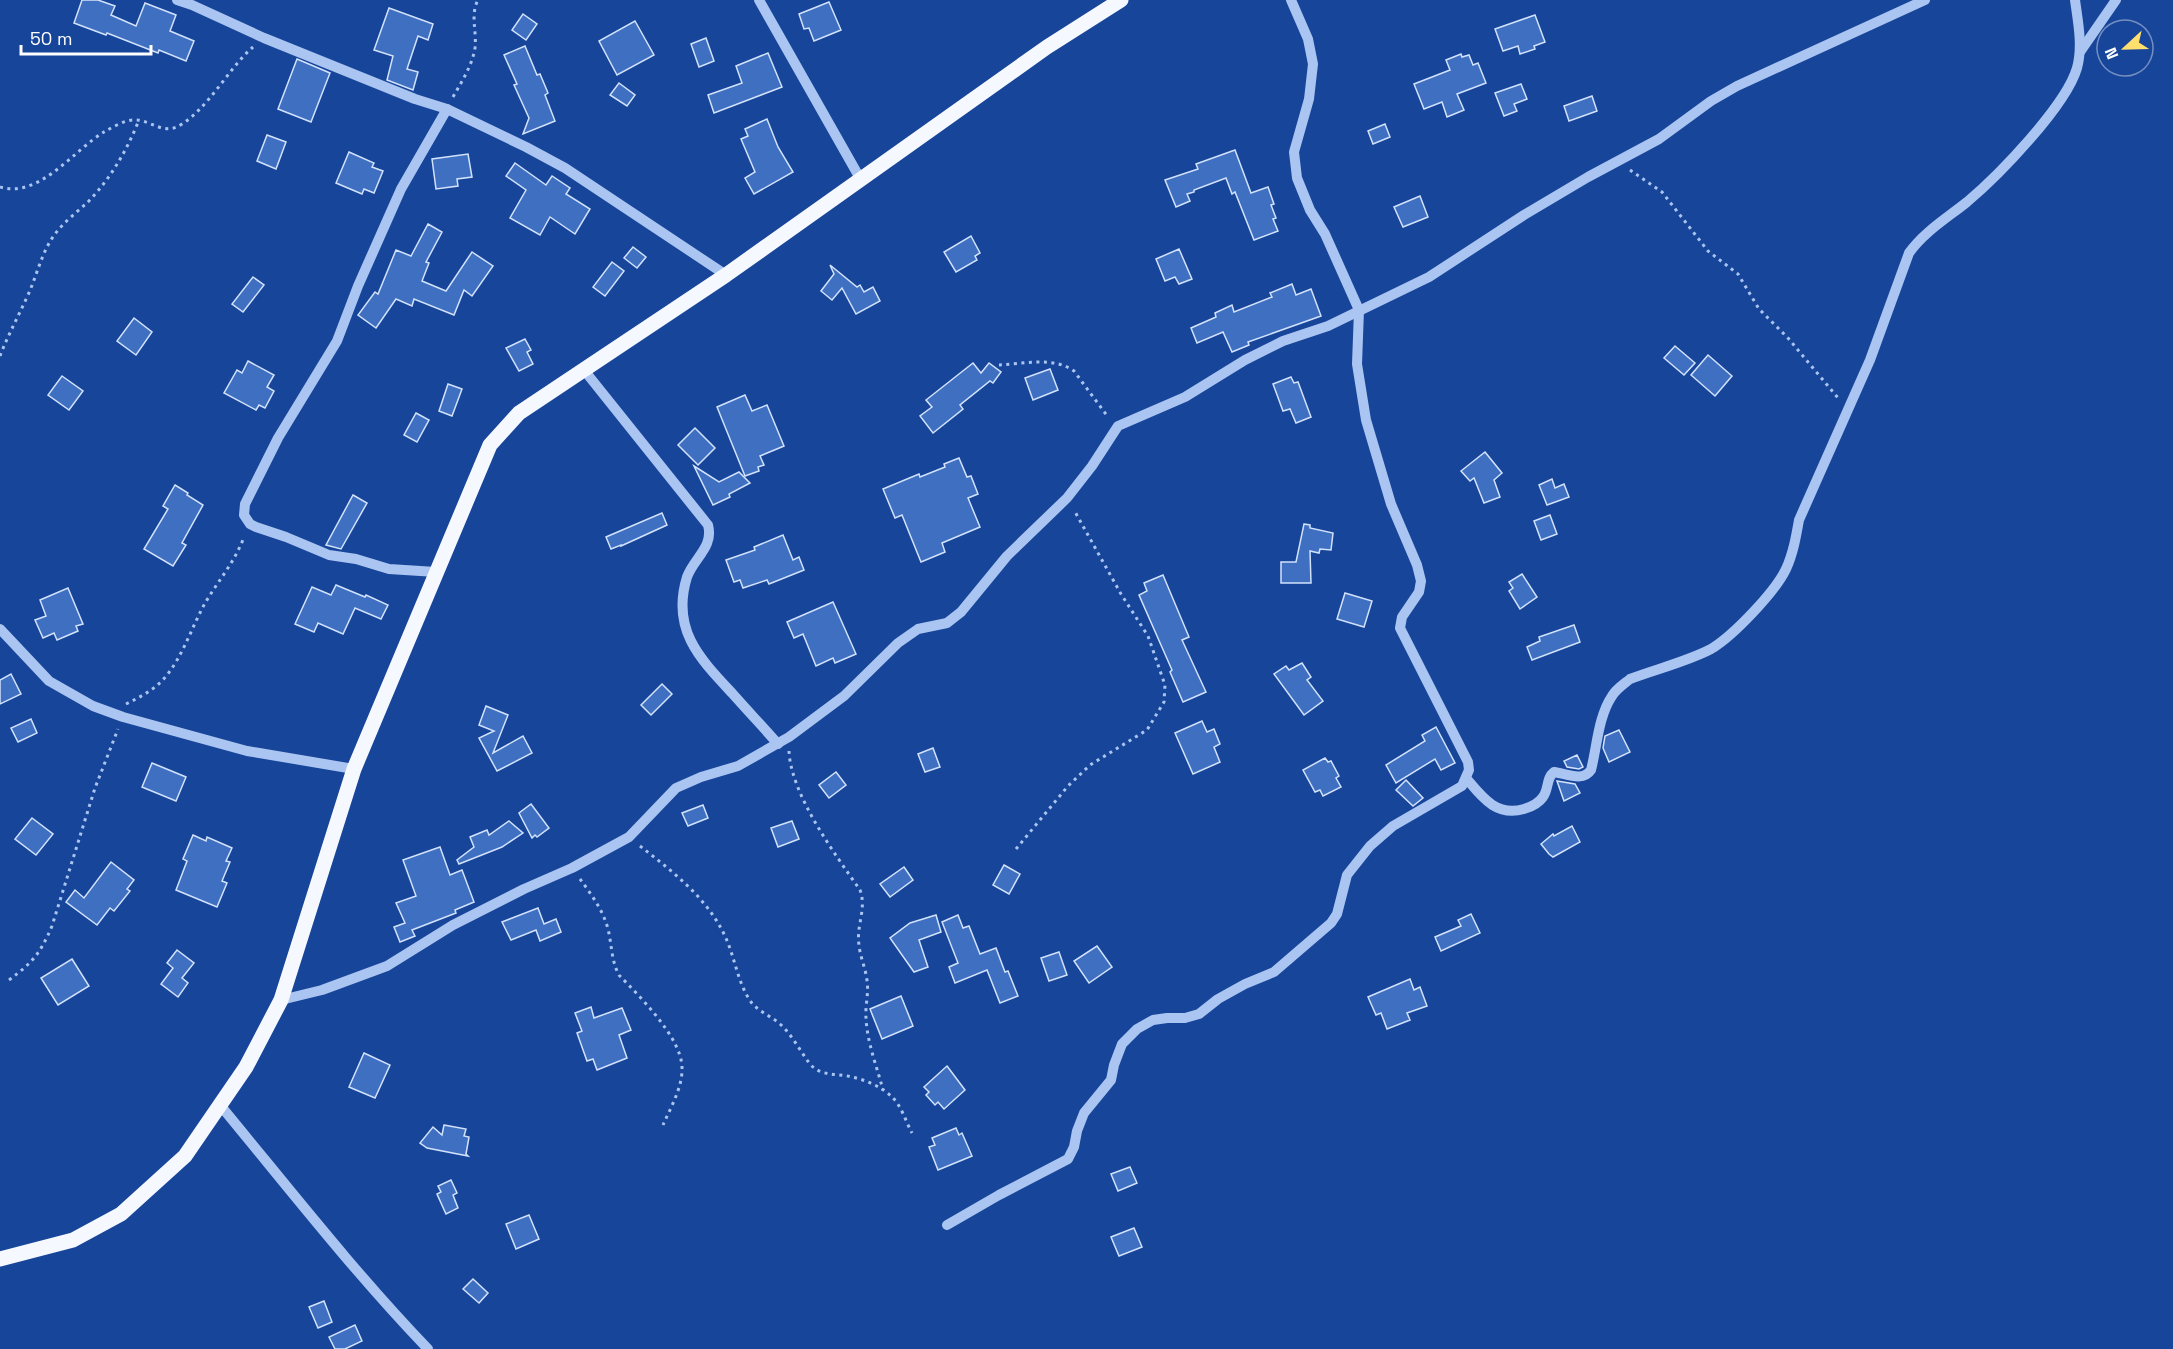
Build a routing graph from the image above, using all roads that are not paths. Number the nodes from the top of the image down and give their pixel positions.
1 (177, 0) edge
2 (759, 0) edge
3 (1121, 0) edge
4 (1291, 0) edge
5 (1925, 0) edge
6 (2075, 0) edge
7 (2116, 0) edge
8 (2079, 52) junction
9 (447, 109) junction
10 (861, 180) junction
11 (726, 275) junction
12 (1359, 309) junction
13 (584, 370) junction
14 (436, 572) junction
15 (0, 629) edge
16 (778, 744) junction
17 (354, 769) junction
18 (1466, 778) junction
19 (281, 1000) junction
20 (220, 1105) junction
21 (947, 1225) dead end
22 (0, 1259) edge
23 (428, 1349) edge

1 - 9 street
2 - 10 street
3 - 10 main road
4 - 12 street
5 - 12 street
6 - 8 street
7 - 8 street
8 - 18 street
9 - 11 street
9 - 14 street
10 - 11 main road
11 - 13 main road
12 - 16 street
12 - 18 street
13 - 14 main road
13 - 16 street
14 - 17 main road
15 - 17 street
16 - 19 street
17 - 19 main road
18 - 21 street
19 - 20 main road
20 - 22 main road
20 - 23 street

